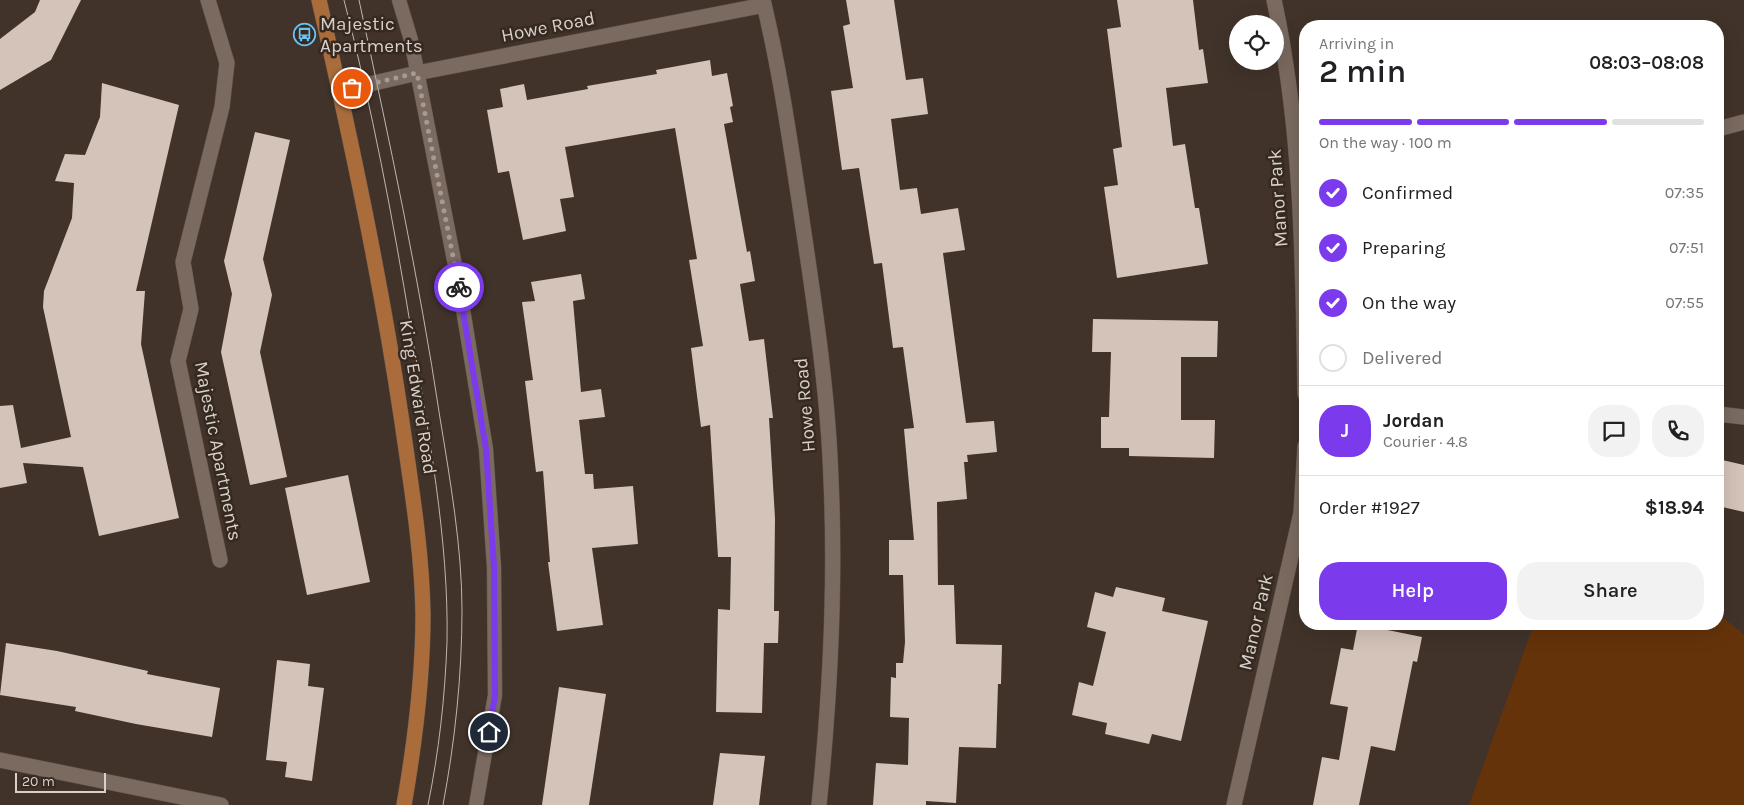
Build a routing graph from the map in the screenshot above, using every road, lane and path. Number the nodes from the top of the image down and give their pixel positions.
1 (208, 0) edge
2 (319, 0) edge
3 (399, 0) edge
4 (1274, 0) edge
5 (763, 3) edge
6 (417, 73) junction
7 (340, 91) junction
8 (1744, 122) edge
9 (1724, 127) edge
10 (1299, 190) edge
11 (1724, 415) edge
12 (1744, 417) edge
13 (1299, 522) edge
14 (220, 560) dead end
15 (0, 760) edge
16 (221, 805) edge
17 (404, 805) edge
18 (476, 805) edge
19 (819, 805) edge
20 (1234, 805) edge

1 - 14 street, Majestic Apartments
2 - 7 main road, King Edward Road
3 - 6 lane
4 - 10 street, Manor Park
5 - 6 street, Howe Road
5 - 19 street, Howe Road
6 - 7 street, Howe Road
6 - 18 lane
7 - 17 main road, King Edward Road
8 - 9 street
11 - 12 street
13 - 20 street, Manor Park
15 - 16 street

